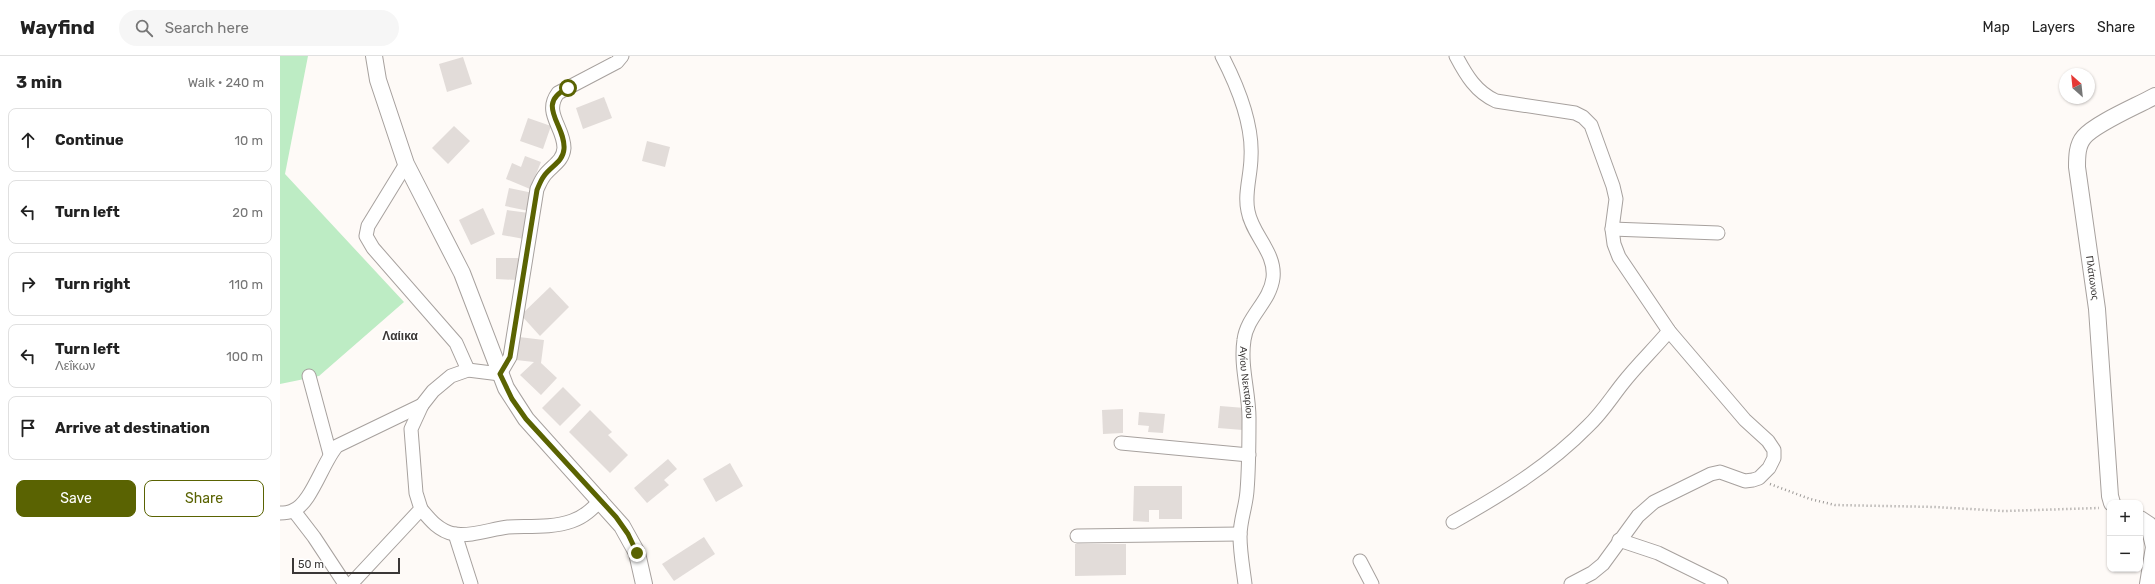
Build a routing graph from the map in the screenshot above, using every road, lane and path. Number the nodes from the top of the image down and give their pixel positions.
1 (374, 56) edge
2 (622, 56) edge
3 (1222, 56) edge
4 (1456, 56) edge
5 (2155, 96) edge
6 (406, 164) junction
7 (1612, 229) junction
8 (1718, 232) dead end
9 (1669, 332) junction
10 (468, 370) junction
11 (500, 374) junction
12 (309, 376) dead end
13 (422, 405) junction
14 (1121, 443) dead end
15 (330, 454) junction
16 (1249, 455) junction
17 (1759, 478) junction
18 (601, 500) junction
19 (2109, 500) edge
20 (2107, 506) edge
21 (421, 509) junction
22 (294, 511) junction
23 (280, 514) edge
24 (2143, 520) edge
25 (1453, 522) dead end
26 (455, 534) junction
27 (1240, 534) junction
28 (1077, 536) dead end
29 (1620, 540) junction
30 (1360, 561) dead end
31 (345, 584) edge
32 (351, 584) edge
33 (471, 584) edge
34 (644, 584) edge
35 (1245, 584) edge
36 (1372, 584) edge
37 (1571, 584) edge
38 (1721, 584) edge
39 (2148, 584) edge

1 - 6 street
2 - 11 street
3 - 16 street, Αγίου Νεκταρίου
4 - 7 street
5 - 19 street, Πλάτωνος
6 - 10 street
6 - 11 street
7 - 8 street
7 - 9 street
9 - 17 street
9 - 25 street
10 - 11 street
10 - 13 street
11 - 18 street
12 - 15 street
13 - 15 street
13 - 21 street
14 - 16 street
15 - 22 street
16 - 27 street, Αγίου Νεκταρίου
17 - 20 path
17 - 29 street
18 - 26 street
18 - 34 street
21 - 26 street
21 - 32 street
22 - 23 street
22 - 31 street
24 - 39 street
26 - 33 street
27 - 28 street
27 - 35 street, Αγίου Νεκταρίου
29 - 37 street
29 - 38 street
30 - 36 street

